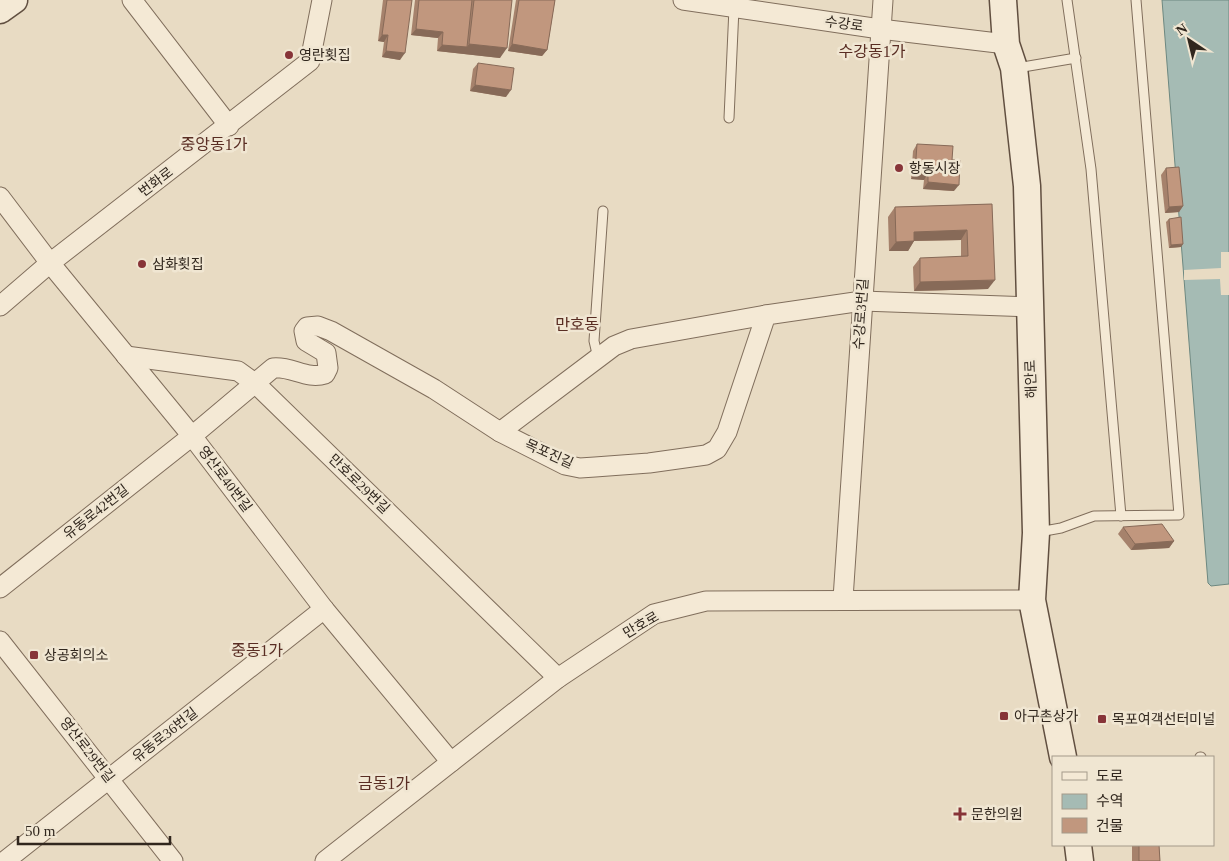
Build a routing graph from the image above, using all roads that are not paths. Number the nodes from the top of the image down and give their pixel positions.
1 (14, 0) edge
2 (132, 0) edge
3 (322, 0) edge
4 (683, 0) edge
5 (883, 0) edge
6 (1003, 0) edge
7 (1067, 0) edge
8 (1136, 0) edge
9 (734, 8) junction
10 (0, 10) edge
11 (880, 29) junction
12 (1010, 56) junction
13 (1076, 58) junction
14 (729, 118) dead end
15 (229, 126) junction
16 (0, 197) edge
17 (603, 211) dead end
18 (50, 263) junction
19 (862, 301) junction
20 (0, 306) edge
21 (1029, 307) junction
22 (766, 314) junction
23 (126, 356) junction
24 (598, 358) junction
25 (256, 384) junction
26 (500, 432) junction
27 (192, 436) junction
28 (1121, 516) junction
29 (1036, 532) junction
30 (0, 588) edge
31 (843, 600) junction
32 (1032, 600) junction
33 (324, 610) junction
34 (0, 641) edge
35 (558, 678) junction
36 (1063, 756) edge
37 (452, 762) junction
38 (110, 778) junction
39 (1078, 846) edge
40 (330, 859) edge
41 (5, 861) edge
42 (173, 861) edge
43 (1080, 861) edge

1 - 10 street
2 - 15 street
3 - 15 street, 번화로
4 - 9 street, 수강로
5 - 11 street, 수강로3번길
6 - 12 street, 해안로
7 - 13 lane
8 - 28 lane
9 - 11 street, 수강로
9 - 14 lane
11 - 12 street, 수강로
11 - 19 street, 수강로3번길
12 - 13 lane
12 - 21 street, 해안로
13 - 28 lane
15 - 18 street, 번화로
16 - 18 street, 영산로40번길
17 - 24 lane
18 - 20 street, 번화로
18 - 23 street, 영산로40번길
19 - 21 street
19 - 22 street
19 - 31 street, 수강로3번길
21 - 29 street, 해안로
22 - 24 street
22 - 26 street, 목포진길
23 - 25 street, 만호로29번길
23 - 27 street, 영산로40번길
24 - 26 street
25 - 26 street, 목포진길
25 - 27 street, 유동로42번길
25 - 35 street, 만호로29번길
27 - 30 street, 유동로42번길
27 - 33 street, 영산로40번길
28 - 29 lane
29 - 32 street, 해안로
31 - 32 street, 만호로
31 - 35 street, 만호로
32 - 36 street, 해안로
33 - 37 street, 영산로40번길
33 - 38 street, 유동로36번길
34 - 38 street, 영산로29번길
35 - 37 street, 만호로
37 - 40 street, 만호로
38 - 41 street, 유동로36번길
38 - 42 street, 영산로29번길
39 - 43 street

